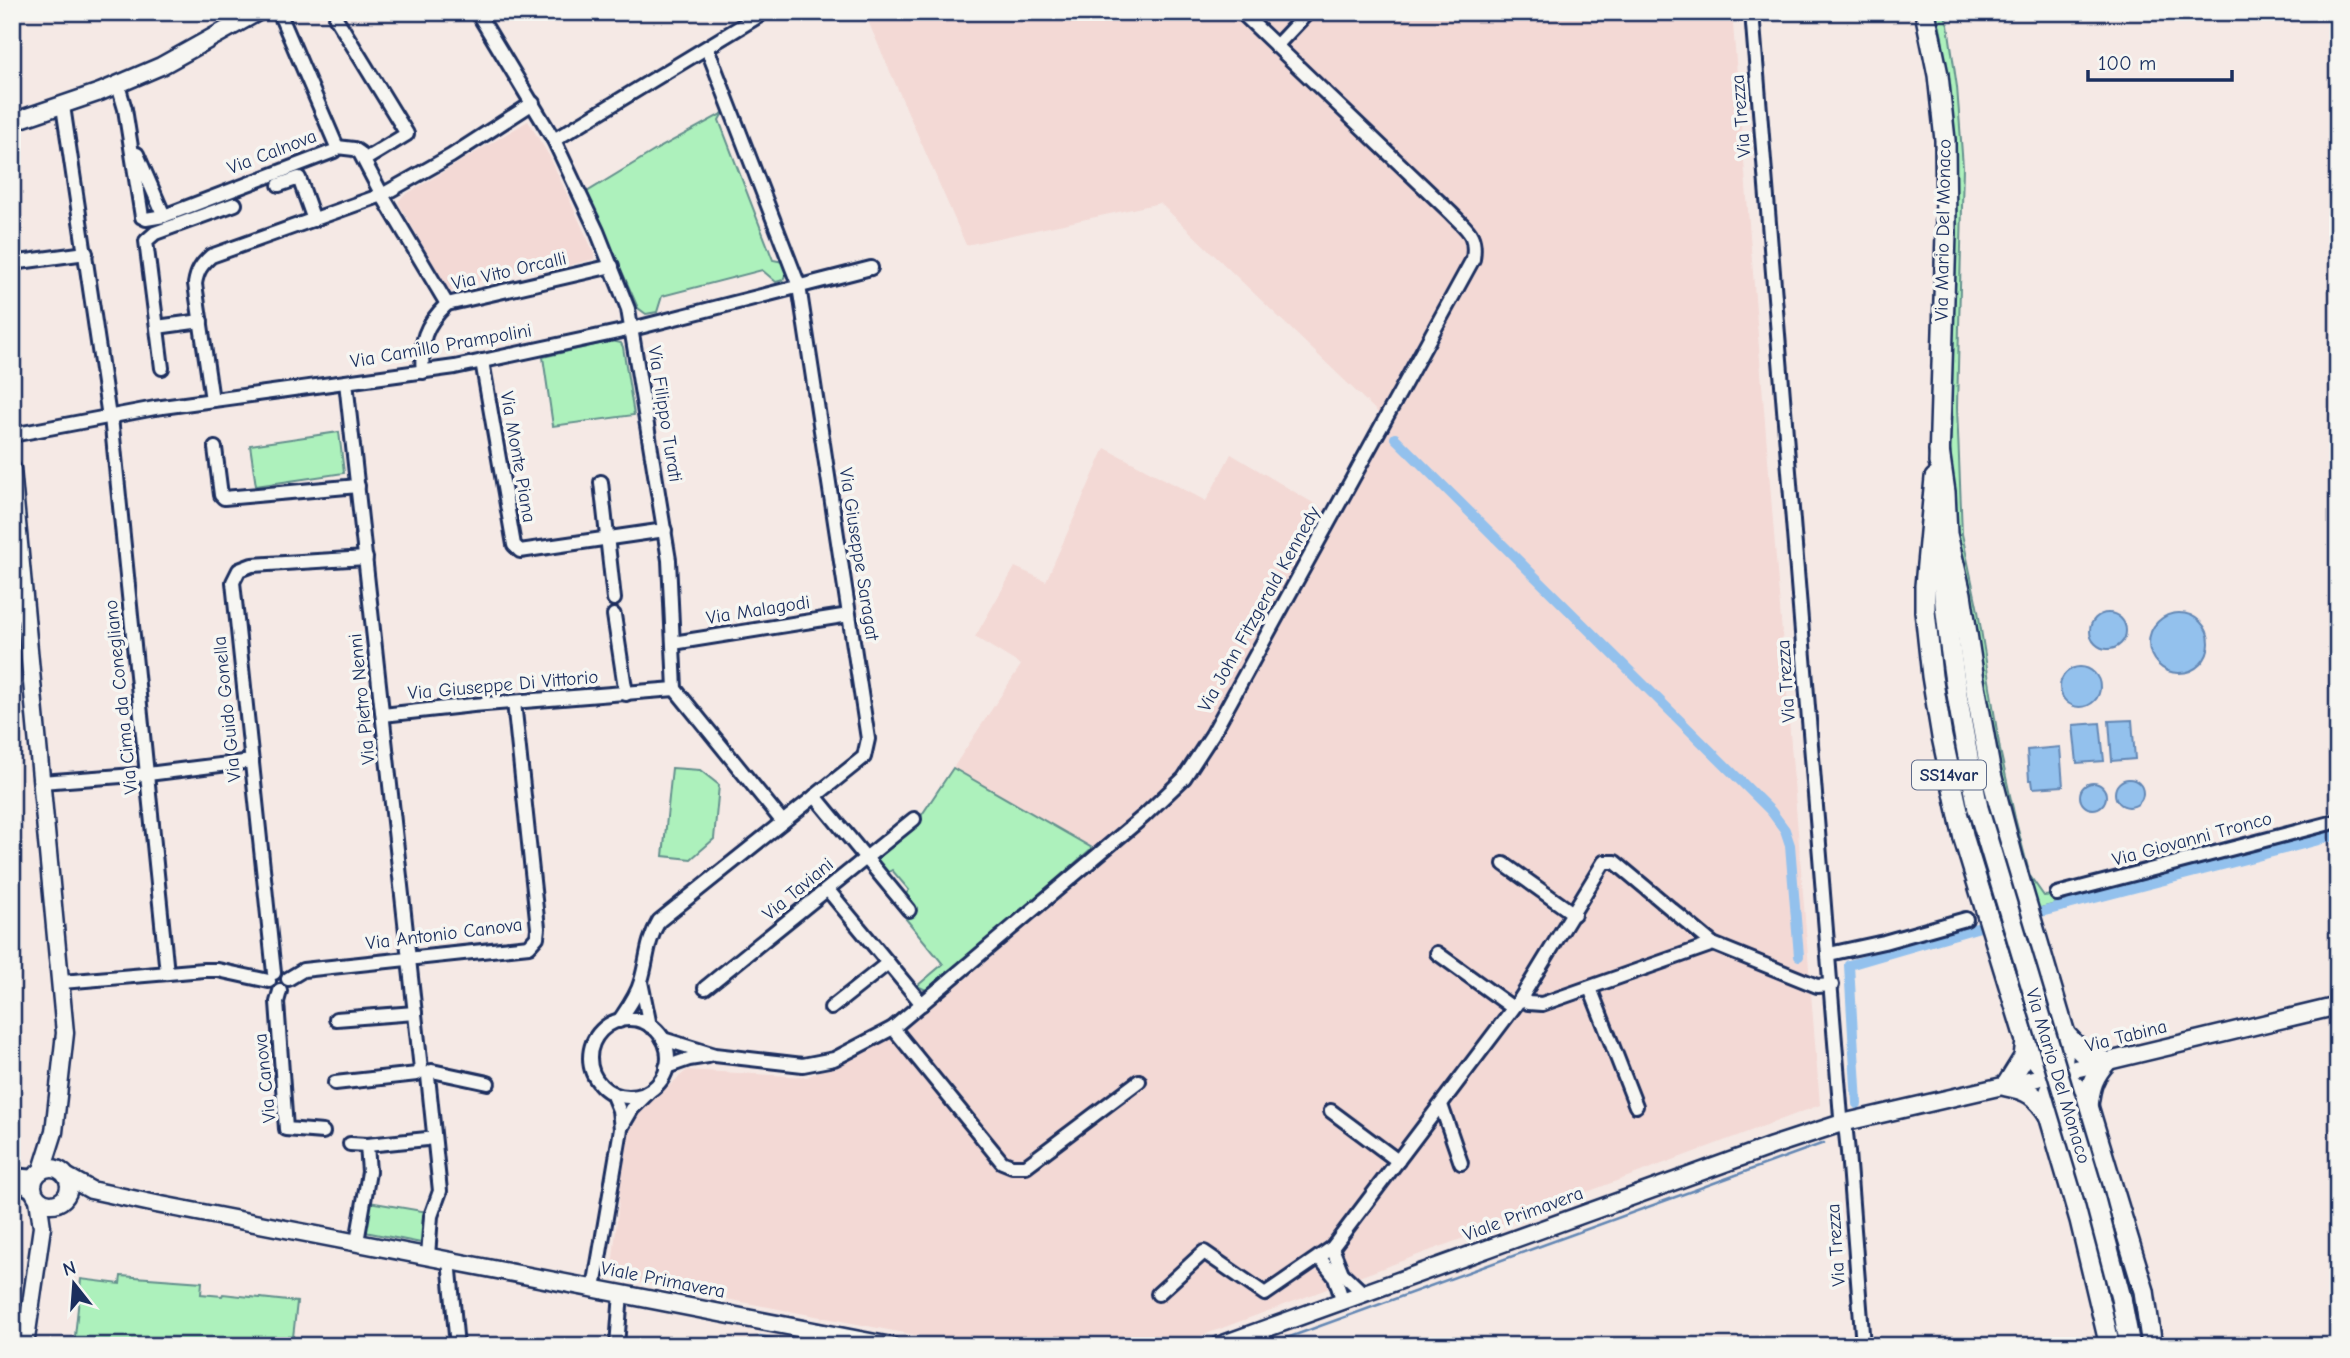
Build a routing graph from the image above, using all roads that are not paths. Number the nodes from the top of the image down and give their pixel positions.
1 (258, 12) edge
2 (279, 12) edge
3 (477, 12) edge
4 (758, 12) edge
5 (1241, 12) edge
6 (1308, 12) edge
7 (1752, 12) edge
8 (1925, 12) edge
9 (336, 18) dead end
10 (1276, 46) junction
11 (707, 48) junction
12 (118, 85) junction
13 (533, 103) junction
14 (63, 106) junction
15 (15, 123) edge
16 (130, 138) junction
17 (554, 140) junction
18 (337, 147) junction
19 (362, 157) junction
20 (279, 185) dead end
21 (382, 195) junction
22 (235, 204) dead end
23 (164, 216) junction
24 (314, 220) junction
25 (86, 253) junction
26 (12, 263) edge
27 (612, 266) junction
28 (871, 268) dead end
29 (799, 286) junction
30 (447, 304) junction
31 (201, 321) junction
32 (157, 327) junction
33 (632, 329) junction
34 (482, 361) junction
35 (162, 368) dead end
36 (423, 372) junction
37 (346, 382) junction
38 (212, 400) junction
39 (110, 417) junction
40 (12, 435) edge
41 (215, 449) dead end
42 (1939, 450) junction
43 (12, 470) edge
44 (601, 482) dead end
45 (358, 486) junction
46 (665, 530) junction
47 (609, 539) junction
48 (366, 558) junction
49 (614, 599) dead end
50 (614, 615) dead end
51 (849, 615) junction
52 (673, 643) junction
53 (675, 690) junction
54 (626, 694) junction
55 (514, 702) junction
56 (383, 715) junction
57 (252, 761) junction
58 (148, 774) junction
59 (41, 782) junction
60 (815, 796) junction
61 (914, 819) dead end
62 (782, 821) junction
63 (2338, 821) edge
64 (866, 857) junction
65 (1504, 864) dead end
66 (828, 890) junction
67 (2057, 894) dead end
68 (908, 910) dead end
69 (1574, 914) junction
70 (1966, 919) dead end
71 (1713, 944) junction
72 (1437, 953) dead end
73 (1829, 954) junction
74 (410, 958) junction
75 (888, 963) junction
76 (167, 974) junction
77 (272, 977) junction
78 (62, 982) junction
79 (641, 982) junction
80 (284, 985) junction
81 (1832, 985) junction
82 (705, 988) dead end
83 (1590, 988) junction
84 (1517, 1003) junction
85 (922, 1004) junction
86 (2338, 1006) edge
87 (831, 1008) dead end
88 (415, 1013) junction
89 (335, 1019) dead end
90 (619, 1021) junction
91 (650, 1026) junction
92 (893, 1028) junction
93 (2066, 1034) junction
94 (663, 1039) junction
95 (2026, 1041) junction
96 (715, 1055) junction
97 (2106, 1062) junction
98 (666, 1067) junction
99 (2057, 1074) junction
100 (1139, 1081) dead end
101 (335, 1083) dead end
102 (488, 1083) dead end
103 (2006, 1086) junction
104 (651, 1090) junction
105 (611, 1093) junction
106 (1441, 1105) junction
107 (1636, 1106) dead end
108 (2088, 1106) junction
109 (1331, 1111) dead end
110 (2049, 1115) junction
111 (1842, 1123) junction
112 (621, 1129) junction
113 (323, 1132) dead end
114 (427, 1139) dead end
115 (53, 1140) junction
116 (349, 1144) dead end
117 (367, 1145) junction
118 (1398, 1161) junction
119 (1461, 1163) dead end
120 (64, 1174) junction
121 (12, 1176) edge
122 (45, 1190) junction
123 (91, 1190) junction
124 (357, 1242) junction
125 (1332, 1248) junction
126 (428, 1256) junction
127 (1319, 1257) junction
128 (449, 1260) junction
129 (594, 1288) junction
130 (621, 1293) junction
131 (1158, 1294) dead end
132 (1364, 1294) junction
133 (1342, 1302) junction
134 (817, 1338) edge
135 (25, 1346) edge
136 (457, 1346) edge
137 (617, 1346) edge
138 (891, 1346) edge
139 (1219, 1346) edge
140 (1863, 1346) edge
141 (2110, 1346) edge
142 (2130, 1346) edge
143 (2152, 1346) edge

1 - 12 main road
2 - 18 street, Via Calnova
3 - 13 street, Via Filippo Turati
4 - 11 street
5 - 10 street, Via John Fitzgerald Kennedy
6 - 10 street
7 - 73 street, Via Trezza
8 - 42 highway, Via Mario Del Monaco
9 - 19 street
10 - 85 street, Via John Fitzgerald Kennedy
11 - 17 street
11 - 29 street, Via Giuseppe Saragat
12 - 14 main road
12 - 16 street
13 - 17 street, Via Filippo Turati
13 - 21 street
14 - 15 main road
14 - 25 street, Via Cima da Conegliano
16 - 23 street
16 - 23 street
17 - 27 street, Via Filippo Turati
18 - 19 street
18 - 23 street, Via Calnova
19 - 21 street
20 - 24 street
21 - 24 street
21 - 30 street
22 - 32 street
24 - 31 street
25 - 26 street
25 - 39 street, Via Cima da Conegliano
27 - 30 street, Via Vito Orcalli
27 - 33 street, Via Filippo Turati
28 - 29 street, Via Camillo Prampolini
29 - 33 street, Via Camillo Prampolini
29 - 51 street, Via Giuseppe Saragat
30 - 36 street, Via Vito Orcalli
31 - 32 street
31 - 38 street
32 - 35 street
33 - 34 street, Via Camillo Prampolini
33 - 46 street, Via Filippo Turati
34 - 36 street, Via Camillo Prampolini
34 - 47 street, Via Monte Piana
36 - 37 street, Via Camillo Prampolini
37 - 38 street, Via Camillo Prampolini
37 - 45 street, Via Pietro Nenni
38 - 39 street, Via Camillo Prampolini
39 - 40 street, Via Camillo Prampolini
39 - 58 street, Via Cima da Conegliano
41 - 45 street
42 - 93 highway, SS14var
42 - 95 highway, SS14var
42 - 142 highway, Via Mario Del Monaco, bridge
43 - 59 main road
44 - 47 street
45 - 48 street, Via Pietro Nenni
46 - 47 street, Via Monte Piana
46 - 52 street, Via Filippo Turati
47 - 49 street
48 - 56 street, Via Pietro Nenni
48 - 57 street, Via Guido Gonella
50 - 54 street, Via Giuseppe Di Vittorio
51 - 52 street, Via Malagodi
51 - 60 street, Via Giuseppe Saragat
52 - 53 street, Via Filippo Turati
53 - 54 street, Via Giuseppe Di Vittorio
53 - 62 street
54 - 55 street, Via Giuseppe Di Vittorio
55 - 56 street, Via Giuseppe Di Vittorio
55 - 74 street, Via Antonio Canova
56 - 74 street, Via Pietro Nenni
57 - 58 street
57 - 77 street, Via Guido Gonella
58 - 59 street
58 - 76 street, Via Cima da Conegliano
59 - 78 main road
60 - 62 street, Via Giuseppe Saragat
60 - 64 street
61 - 64 street, Via Taviani
62 - 79 street, Via Giuseppe Saragat
63 - 67 street, Via Giovanni Tronco
64 - 66 street, Via Taviani
64 - 68 street
65 - 69 street
66 - 75 street
66 - 82 street, Via Taviani
69 - 71 street
69 - 84 street
70 - 73 street
71 - 81 street
71 - 83 street
72 - 84 street
73 - 81 street, Via Trezza
74 - 80 street, Via Antonio Canova
74 - 88 street, Via Pietro Nenni
75 - 85 street
75 - 87 street
76 - 77 street
76 - 78 street
77 - 80 street
78 - 115 main road
79 - 90 street, Via Giuseppe Saragat
79 - 91 street, Via Giuseppe Saragat
80 - 113 street, Via Canova
81 - 111 street, Via Trezza
83 - 84 street
83 - 107 street
84 - 106 street
85 - 92 street, Via John Fitzgerald Kennedy
86 - 97 main road, Via Tabina
88 - 89 street
88 - 101 street, Via Pietro Nenni
90 - 91 street
90 - 105 street
91 - 94 street, Via John Fitzgerald Kennedy
92 - 96 street, Via John Fitzgerald Kennedy
92 - 100 street
93 - 97 highway
93 - 99 highway, SS14var
94 - 96 street, Via John Fitzgerald Kennedy
94 - 98 street
95 - 99 highway, SS14var
95 - 103 highway
96 - 98 street, Via John Fitzgerald Kennedy
97 - 99 main road, Via Tabina
97 - 108 highway
98 - 104 street
99 - 103 main road, Via Tabina
99 - 108 highway, SS14var
99 - 110 highway, SS14var
102 - 126 street
103 - 110 highway, SS14var
103 - 111 main road, Via Tabina
104 - 105 street
104 - 112 street
105 - 112 street
106 - 118 street
106 - 119 street
108 - 143 highway, SS14var
109 - 118 street
110 - 141 highway, SS14var
111 - 132 main road, Viale Primavera
111 - 140 street, Via Trezza
112 - 129 street
114 - 117 street
115 - 120 main road
115 - 122 main road
116 - 117 street
117 - 124 street
118 - 125 street
120 - 122 main road
120 - 122 main road
120 - 123 main road, Viale Primavera
121 - 122 street, Viale Primavera
122 - 123 main road, Viale Primavera
122 - 135 main road
123 - 124 main road, Viale Primavera
124 - 126 main road, Viale Primavera
125 - 127 street
125 - 132 street
126 - 128 main road, Viale Primavera
127 - 131 street
127 - 133 street
128 - 129 main road, Viale Primavera
128 - 136 street
129 - 130 main road, Viale Primavera
130 - 134 main road, Viale Primavera
130 - 137 street
132 - 133 main road, Viale Primavera
133 - 139 main road, Viale Primavera
134 - 138 main road, Viale Primavera

